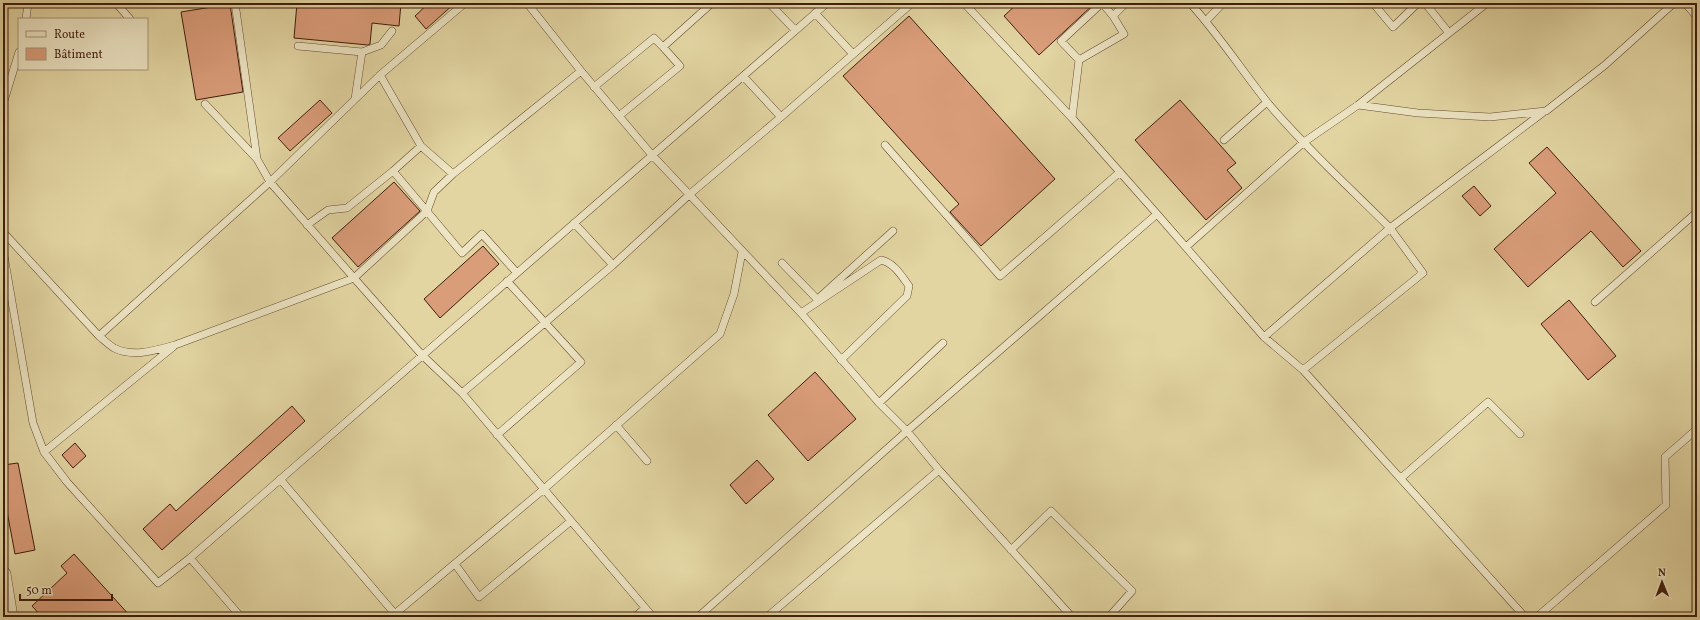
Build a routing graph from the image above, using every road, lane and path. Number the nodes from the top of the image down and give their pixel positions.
1 (28, 3) edge
2 (116, 3) edge
3 (235, 3) edge
4 (465, 3) edge
5 (527, 3) edge
6 (712, 3) edge
7 (769, 3) edge
8 (827, 3) edge
9 (912, 3) edge
10 (964, 3) edge
11 (1126, 3) edge
12 (1190, 3) edge
13 (1223, 3) edge
14 (1373, 3) edge
15 (1418, 3) edge
16 (1425, 3) edge
17 (1487, 3) edge
18 (1674, 3) edge
19 (1685, 3) edge
20 (814, 13) junction
21 (1113, 16) junction
22 (1697, 17) edge
23 (26, 18) edge
24 (129, 18) edge
25 (1206, 20) junction
26 (795, 30) junction
27 (392, 31) dead end
28 (1449, 33) junction
29 (298, 46) dead end
30 (663, 47) junction
31 (362, 52) junction
32 (853, 54) junction
33 (18, 55) edge
34 (1079, 60) junction
35 (581, 72) junction
36 (380, 75) junction
37 (742, 76) junction
38 (594, 87) junction
39 (355, 99) junction
40 (1267, 102) junction
41 (3, 104) edge
42 (205, 104) dead end
43 (1358, 105) junction
44 (1546, 111) junction
45 (619, 116) junction
46 (781, 117) junction
47 (1072, 118) junction
48 (1224, 140) dead end
49 (1304, 142) junction
50 (885, 145) dead end
51 (421, 146) junction
52 (652, 155) junction
53 (257, 159) junction
54 (393, 171) junction
55 (1120, 172) junction
56 (453, 174) junction
57 (270, 182) junction
58 (690, 194) junction
59 (427, 211) junction
60 (1697, 212) edge
61 (1157, 214) junction
62 (574, 223) junction
63 (307, 225) junction
64 (1390, 228) junction
65 (894, 231) dead end
66 (3, 232) edge
67 (1186, 247) junction
68 (3, 250) edge
69 (742, 252) junction
70 (782, 263) dead end
71 (613, 265) junction
72 (517, 273) junction
73 (354, 278) junction
74 (507, 281) junction
75 (817, 299) junction
76 (1595, 302) dead end
77 (801, 313) junction
78 (545, 322) junction
79 (99, 336) junction
80 (1264, 337) junction
81 (943, 343) dead end
82 (175, 344) junction
83 (422, 355) junction
84 (841, 360) junction
85 (1303, 370) junction
86 (462, 393) junction
87 (879, 403) junction
88 (616, 425) junction
89 (1697, 429) edge
90 (907, 431) junction
91 (498, 434) junction
92 (1520, 434) dead end
93 (44, 452) junction
94 (647, 461) dead end
95 (938, 470) junction
96 (1401, 478) junction
97 (280, 479) junction
98 (544, 489) junction
99 (571, 522) junction
100 (1011, 550) junction
101 (190, 558) junction
102 (454, 564) junction
103 (3, 574) edge
104 (645, 608) junction
105 (393, 616) edge
106 (10, 617) edge
107 (241, 617) edge
108 (635, 617) edge
109 (653, 617) edge
110 (698, 617) edge
111 (767, 617) edge
112 (1072, 617) edge
113 (1109, 617) edge
114 (1525, 617) edge
115 (1537, 617) edge

1 - 23 lane
2 - 24 lane
3 - 53 lane
4 - 36 lane
5 - 35 lane
6 - 30 lane
7 - 26 lane
8 - 20 lane
9 - 32 lane
10 - 47 lane
11 - 21 lane
12 - 25 lane
13 - 25 lane
14 - 15 lane
16 - 28 lane
17 - 28 lane
18 - 44 lane
19 - 22 lane
20 - 26 lane
20 - 32 lane
21 - 34 lane
21 - 34 lane
25 - 40 lane
26 - 37 lane
27 - 31 lane
28 - 43 lane
29 - 31 lane
30 - 38 lane
30 - 45 lane
31 - 39 lane
32 - 46 lane
33 - 41 lane
34 - 47 lane
35 - 38 lane
35 - 56 lane
36 - 39 lane
36 - 51 lane
37 - 46 lane
37 - 52 lane
38 - 45 lane
39 - 57 lane
40 - 48 lane
40 - 49 lane
42 - 53 lane
43 - 44 lane
43 - 49 lane
44 - 64 lane
45 - 52 lane
46 - 58 lane
47 - 55 lane
49 - 64 lane
49 - 67 lane
50 - 55 lane
51 - 54 lane
51 - 56 lane
52 - 58 lane
52 - 62 lane
53 - 57 lane
54 - 59 lane
54 - 63 lane
55 - 61 lane
56 - 59 lane
57 - 63 lane
57 - 79 lane
58 - 69 lane
58 - 71 lane
59 - 72 lane
59 - 73 lane
60 - 76 lane
61 - 67 lane
61 - 90 lane
62 - 71 lane
62 - 72 lane
63 - 73 lane
64 - 80 lane
64 - 85 lane
65 - 75 lane
66 - 79 lane
67 - 80 lane
68 - 93 lane
69 - 77 lane
69 - 88 lane
70 - 75 lane
71 - 78 lane
72 - 74 lane
73 - 82 lane
73 - 83 lane
74 - 78 lane
74 - 83 lane
75 - 77 lane
77 - 84 lane
77 - 84 lane
78 - 86 lane
78 - 91 lane
79 - 82 lane
80 - 85 lane
81 - 87 lane
82 - 93 lane
83 - 86 lane
83 - 97 lane
84 - 87 lane
85 - 96 lane
86 - 91 lane
87 - 90 lane
88 - 94 lane
88 - 98 lane
89 - 115 lane
90 - 95 lane
90 - 110 lane
91 - 98 lane
92 - 96 lane
93 - 101 lane
95 - 100 lane
95 - 111 lane
96 - 114 lane
97 - 101 lane
97 - 105 lane
98 - 99 lane
98 - 102 lane
99 - 102 lane
99 - 104 lane
100 - 112 lane
100 - 113 lane
101 - 107 lane
102 - 105 lane
103 - 106 street
104 - 108 lane
104 - 109 lane

